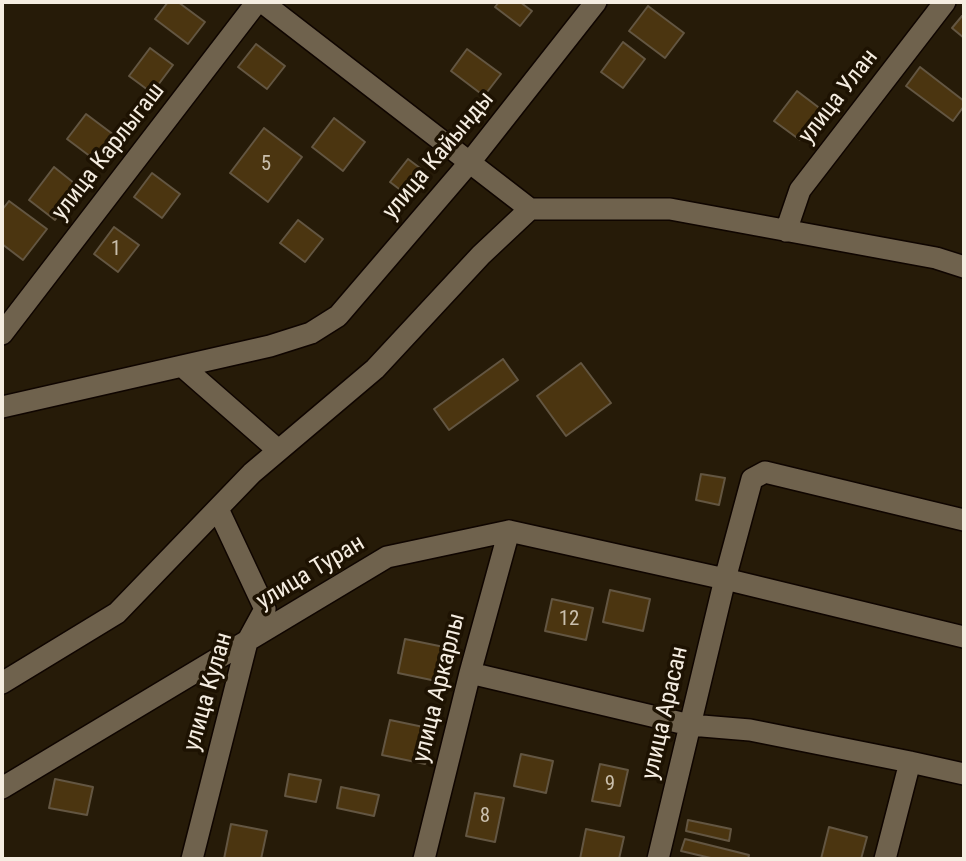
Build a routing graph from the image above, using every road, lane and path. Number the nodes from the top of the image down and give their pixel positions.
1 (259, 2) edge
2 (596, 2) edge
3 (945, 2) edge
4 (470, 162) junction
5 (530, 209) junction
6 (786, 230) junction
7 (964, 267) edge
8 (2, 334) edge
9 (182, 366) junction
10 (2, 407) edge
11 (278, 450) junction
12 (218, 509) junction
13 (964, 520) edge
14 (509, 531) junction
15 (725, 579) junction
16 (964, 637) edge
17 (247, 642) junction
18 (470, 673) junction
19 (2, 683) edge
20 (690, 725) junction
21 (910, 762) junction
22 (964, 774) edge
23 (2, 789) edge
24 (192, 859) edge
25 (424, 859) edge
26 (658, 859) edge
27 (885, 859) edge

1 - 4 street
1 - 8 street, улица Карлыгаш
2 - 4 street, улица Кайынды
3 - 6 street, улица Улан
4 - 5 street
4 - 9 street, улица Кайынды
5 - 6 street
5 - 11 street
6 - 7 street
9 - 10 street, улица Кайынды
9 - 11 street
11 - 12 street
12 - 17 street, улица Кулан
12 - 19 street
13 - 15 street, улица Арасан
14 - 15 street, улица Туран
14 - 17 street, улица Туран
14 - 18 street, улица Аркарлы
15 - 16 street, улица Туран
15 - 20 street, улица Арасан
17 - 23 street, улица Туран
17 - 24 street, улица Кулан
18 - 20 street
18 - 25 street, улица Аркарлы
20 - 21 street
20 - 26 street, улица Арасан
21 - 22 street
21 - 27 street

